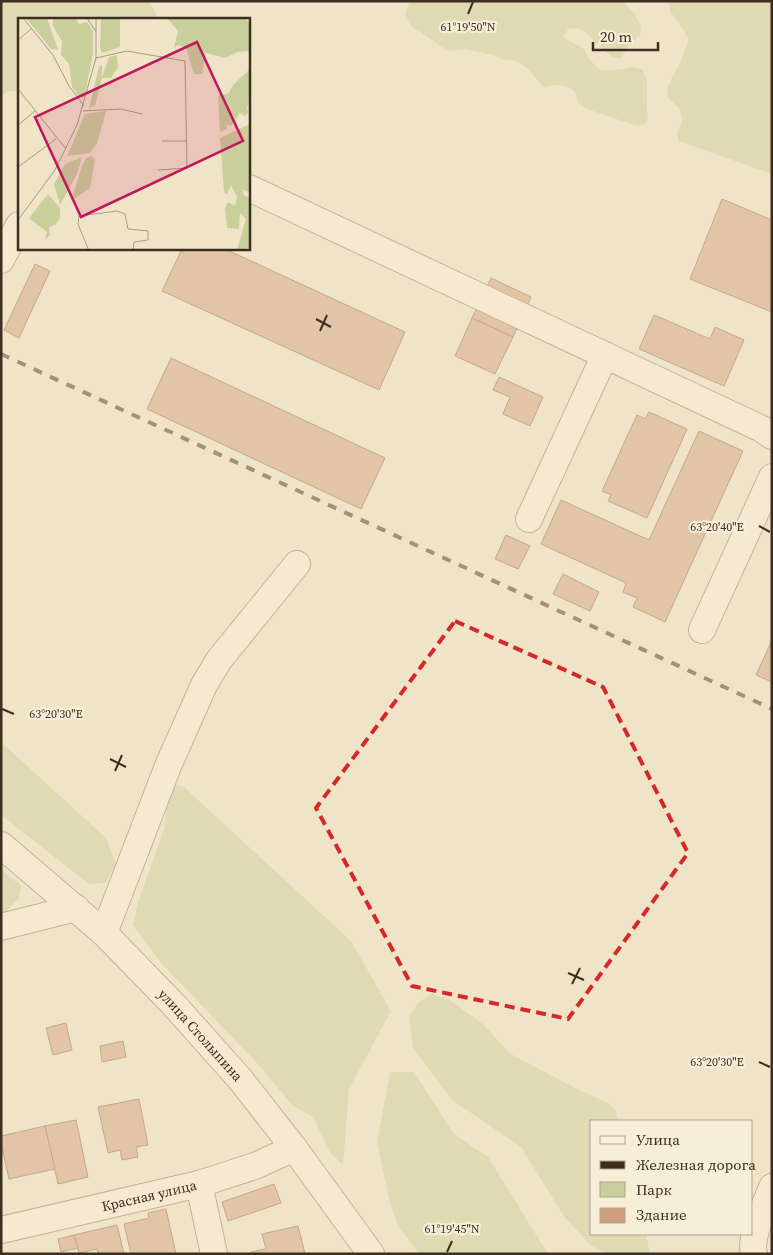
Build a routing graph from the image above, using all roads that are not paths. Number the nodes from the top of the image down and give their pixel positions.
1 (250, 188) edge
2 (18, 227) edge
3 (1, 260) edge
4 (605, 355) junction
5 (772, 436) edge
6 (772, 477) edge
7 (529, 519) dead end
8 (297, 564) dead end
9 (702, 630) dead end
10 (1, 844) edge
11 (76, 908) junction
12 (1, 927) edge
13 (104, 933) junction
14 (294, 1148) junction
15 (199, 1184) junction
16 (772, 1187) edge
17 (1, 1230) edge
18 (214, 1254) edge
19 (371, 1254) edge
20 (754, 1254) edge

1 - 4 street
2 - 3 street
4 - 5 street
4 - 7 street
6 - 9 street
8 - 13 street
10 - 11 street, улица Столыпина
11 - 12 street
11 - 13 street, улица Столыпина
13 - 14 street, улица Столыпина
14 - 15 street, Красная улица
14 - 19 street, улица Столыпина
15 - 17 street, Красная улица
15 - 18 street
16 - 20 street

